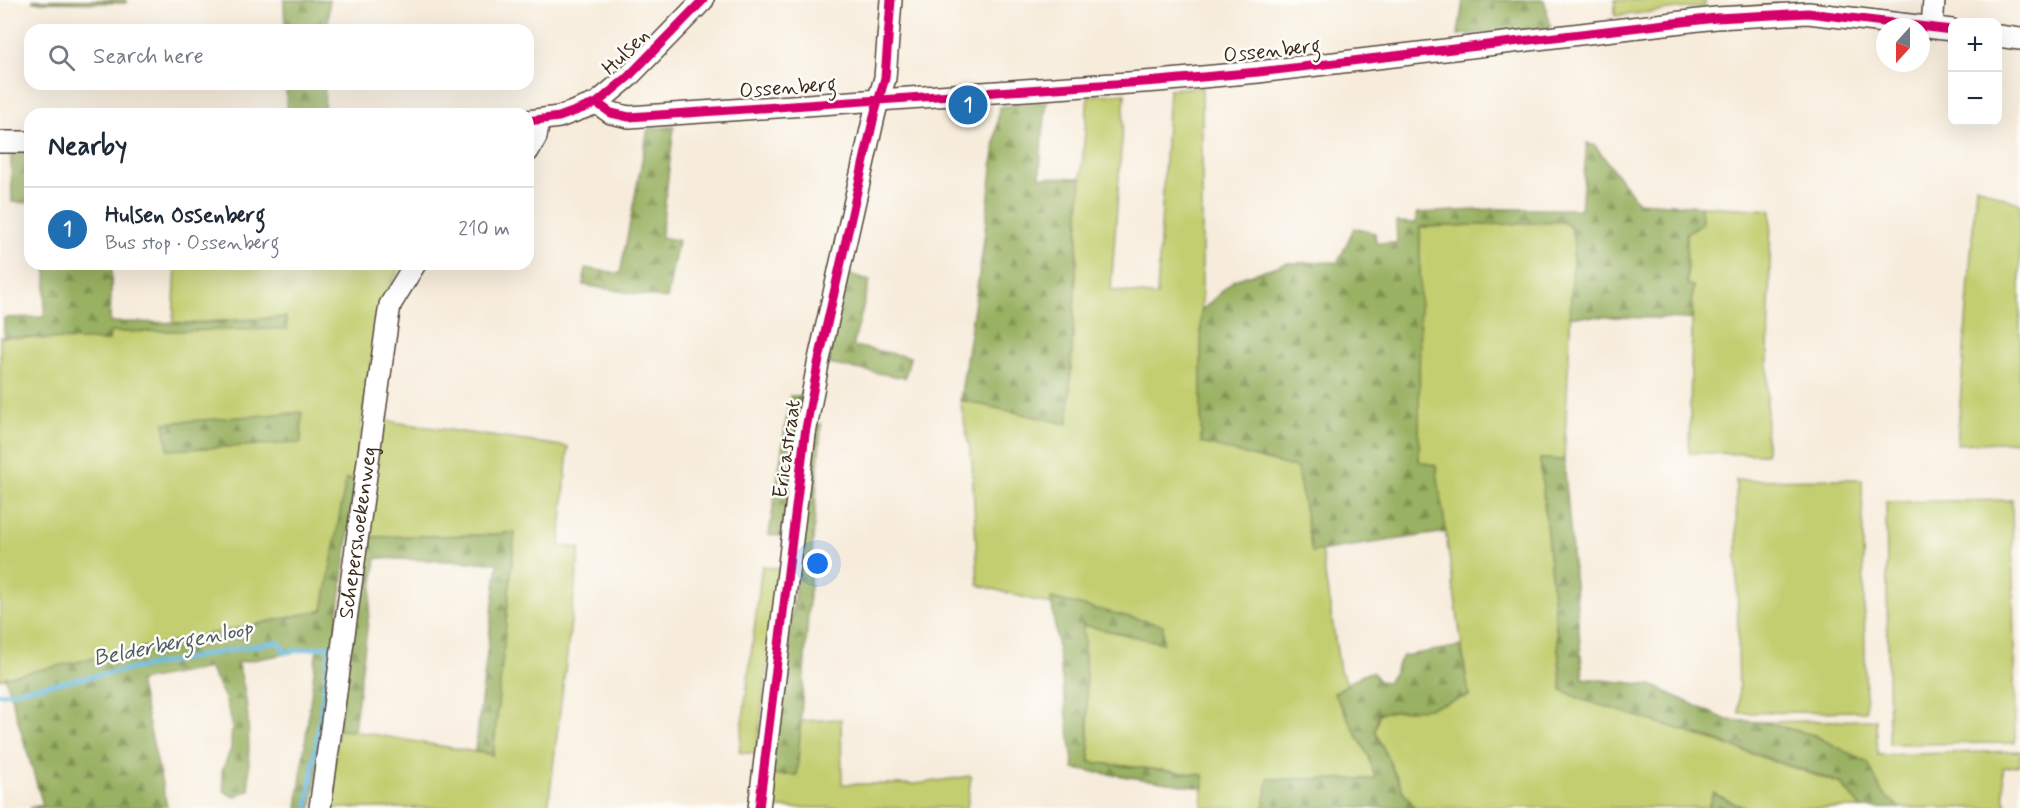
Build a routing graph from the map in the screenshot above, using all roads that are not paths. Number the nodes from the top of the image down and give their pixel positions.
1 (703, 0) edge
2 (891, 0) edge
3 (1934, 0) edge
4 (1932, 27) junction
5 (1948, 29) edge
6 (2002, 37) edge
7 (2020, 39) edge
8 (879, 100) junction
9 (597, 103) junction
10 (534, 121) edge
11 (534, 140) edge
12 (0, 142) edge
13 (24, 142) edge
14 (411, 270) edge
15 (320, 808) edge
16 (759, 808) edge

1 - 9 street, Hulsen
2 - 8 street, Ericastraat
3 - 4 street
4 - 5 street, Ossenberg
4 - 8 street, Ossenberg
6 - 7 street
8 - 9 street, Ossenberg
8 - 16 street, Ericastraat
9 - 10 street, Hulsen
10 - 11 street
12 - 13 street
14 - 15 street, Schepershoekenweg

